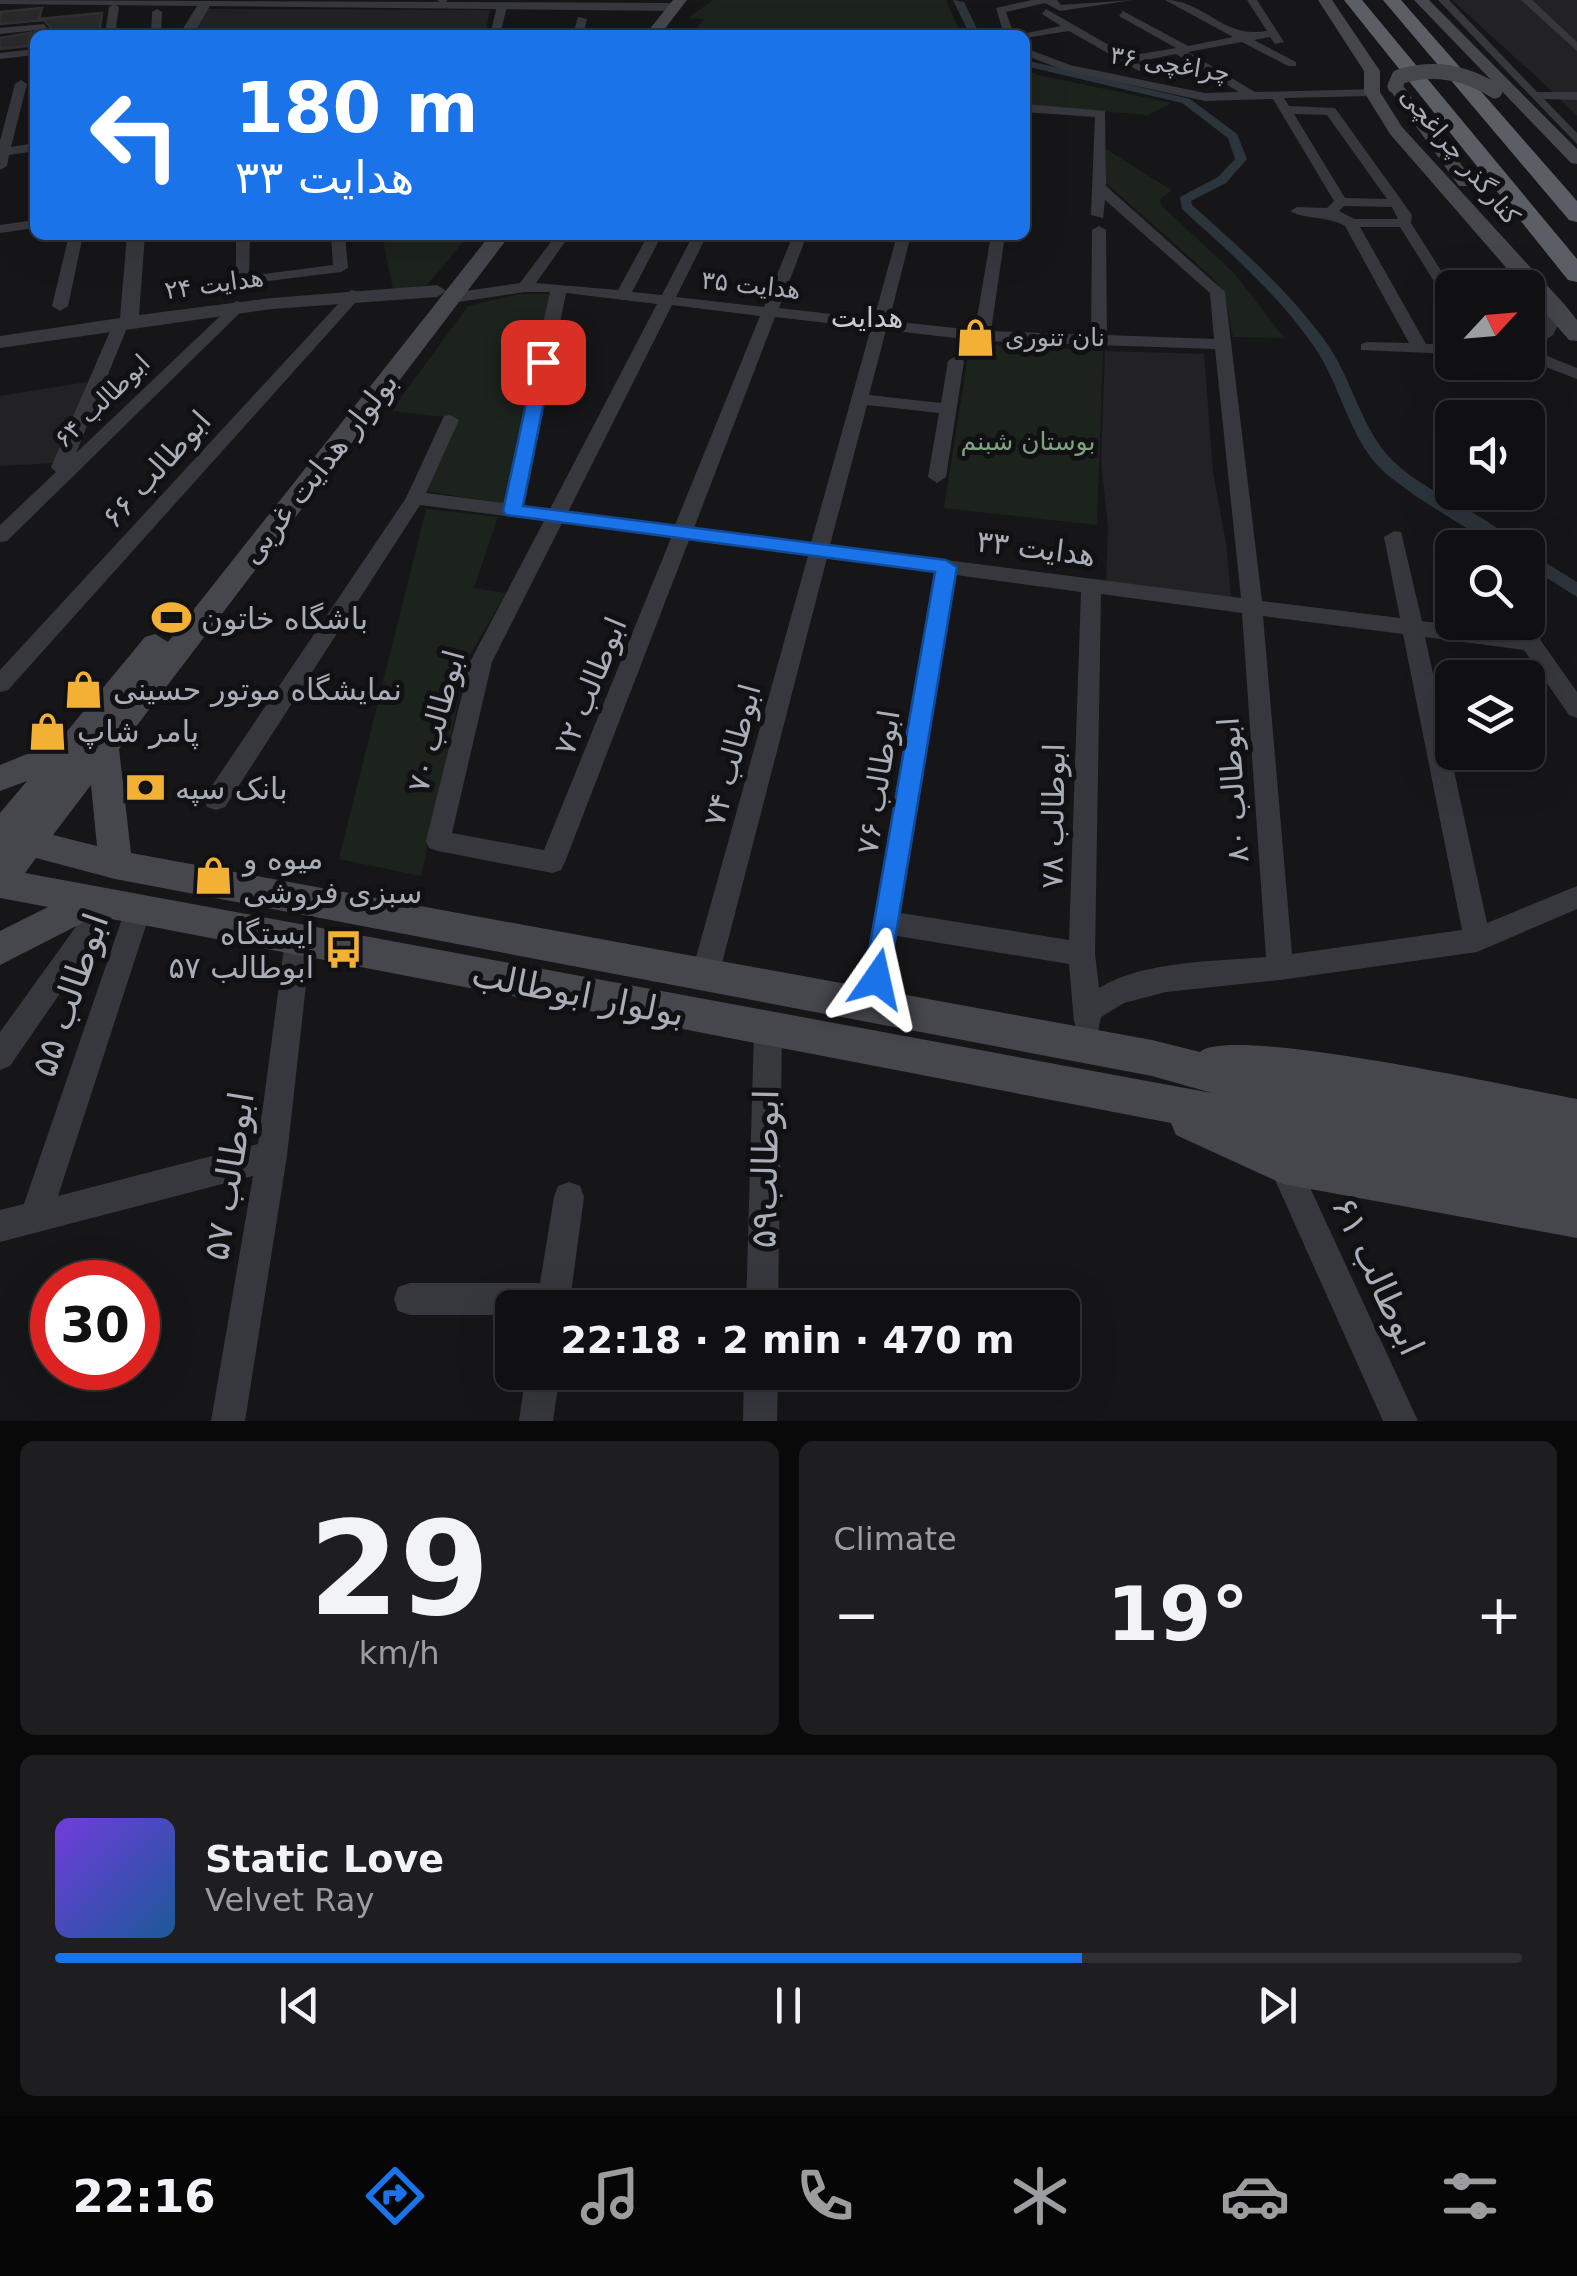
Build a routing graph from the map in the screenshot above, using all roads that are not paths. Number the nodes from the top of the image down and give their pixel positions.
1 (0, 0) edge
2 (379, 0) edge
3 (442, 0) edge
4 (1111, 0) edge
5 (1126, 0) edge
6 (1170, 0) edge
7 (1237, 0) edge
8 (1252, 0) edge
9 (1324, 0) edge
10 (1354, 0) edge
11 (1392, 0) edge
12 (1421, 0) edge
13 (1443, 0) edge
14 (1526, 0) edge
15 (205, 1) edge
16 (1087, 2) edge
17 (620, 3) edge
18 (668, 4) edge
19 (1052, 5) edge
20 (502, 6) junction
21 (114, 7) dead end
22 (49, 11) dead end
23 (158, 12) dead end
24 (1260, 12) junction
25 (1123, 14) dead end
26 (1204, 18) junction
27 (582, 20) dead end
28 (1186, 22) dead end
29 (1167, 25) dead end
30 (1072, 27) junction
31 (1148, 28) junction
32 (43, 30) edge
33 (111, 30) edge
34 (156, 30) edge
35 (189, 30) edge
36 (495, 30) edge
37 (579, 30) edge
38 (644, 30) edge
39 (648, 30) edge
40 (1007, 30) edge
41 (0, 31) edge
42 (30, 31) edge
43 (1030, 34) edge
44 (1274, 34) junction
45 (1244, 39) junction
46 (1577, 48) edge
47 (1182, 50) junction
48 (1030, 53) edge
49 (0, 56) edge
50 (30, 58) edge
51 (1127, 60) junction
52 (1292, 64) junction
53 (22, 83) edge
54 (1171, 89) junction
55 (1372, 92) junction
56 (1534, 95) junction
57 (1277, 96) junction
58 (1577, 96) edge
59 (1256, 98) junction
60 (1316, 101) junction
61 (1030, 108) edge
62 (1286, 110) junction
63 (1577, 140) edge
64 (30, 149) edge
65 (2, 152) edge
66 (1577, 159) edge
67 (0, 166) edge
68 (1577, 178) edge
69 (1098, 187) junction
70 (1393, 203) junction
71 (1335, 207) junction
72 (1297, 211) dead end
73 (1577, 215) edge
74 (1350, 223) junction
75 (1404, 223) junction
76 (30, 225) edge
77 (0, 229) edge
78 (75, 240) edge
79 (135, 240) edge
80 (243, 240) edge
81 (338, 240) edge
82 (478, 240) edge
83 (495, 240) edge
84 (560, 240) edge
85 (652, 240) edge
86 (698, 240) edge
87 (798, 240) edge
88 (903, 240) edge
89 (997, 240) edge
90 (1554, 246) junction
91 (1435, 272) edge
92 (1577, 275) edge
93 (525, 286) junction
94 (559, 288) junction
95 (356, 294) junction
96 (444, 294) junction
97 (622, 296) junction
98 (668, 301) junction
99 (1568, 302) edge
100 (240, 304) junction
101 (60, 306) dead end
102 (770, 312) junction
103 (125, 322) junction
104 (880, 324) junction
105 (1545, 333) edge
106 (1577, 335) edge
107 (982, 336) junction
108 (0, 342) edge
109 (1099, 342) junction
110 (1225, 344) junction
111 (1367, 347) dead end
112 (1420, 348) junction
113 (1435, 348) edge
114 (956, 361) dead end
115 (1545, 361) edge
116 (1577, 374) edge
117 (859, 399) junction
118 (948, 410) junction
119 (450, 420) dead end
120 (937, 477) dead end
121 (46, 490) junction
122 (415, 498) junction
123 (512, 511) junction
124 (557, 517) junction
125 (684, 533) junction
126 (0, 536) edge
127 (1394, 537) dead end
128 (817, 550) junction
129 (946, 567) junction
130 (1091, 586) junction
131 (1252, 606) junction
132 (1415, 628) junction
133 (0, 684) edge
134 (1577, 708) edge
135 (88, 746) junction
136 (0, 778) edge
137 (216, 800) dead end
138 (7, 837) edge
139 (552, 862) joint
140 (115, 865) junction
141 (0, 881) edge
142 (1577, 897) edge
143 (112, 905) junction
144 (888, 923) junction
145 (482, 933) junction
146 (298, 940) junction
147 (1478, 940) junction
148 (0, 950) edge
149 (1082, 954) junction
150 (412, 962) junction
151 (1280, 968) junction
152 (705, 975) junction
153 (872, 1006) junction
154 (1088, 1010) junction
155 (768, 1031) junction
156 (1089, 1047) junction
157 (0, 1056) edge
158 (1152, 1058) junction
159 (1156, 1104) junction
160 (1577, 1119) edge
161 (1577, 1143) edge
162 (272, 1156) junction
163 (1283, 1164) junction
164 (1577, 1181) edge
165 (569, 1197) dead end
166 (1577, 1217) edge
167 (35, 1218) junction
168 (0, 1226) edge
169 (555, 1290) edge
170 (762, 1290) edge
171 (410, 1299) dead end
172 (495, 1301) edge
173 (540, 1390) edge
174 (760, 1390) edge
175 (228, 1421) edge
176 (536, 1421) edge
177 (760, 1421) edge
178 (1401, 1421) edge

1 - 15 street
2 - 3 street
3 - 17 street
4 - 5 street
5 - 16 street
6 - 26 street
7 - 24 street
8 - 24 street
9 - 55 main road, کنارگذر چراغچی
10 - 90 highway
11 - 73 highway
12 - 66 main road
13 - 56 street
14 - 46 street
15 - 20 street
15 - 35 street
16 - 19 street
17 - 18 street
17 - 20 street
17 - 38 street
18 - 39 main road
19 - 30 street
19 - 40 street
20 - 36 street
21 - 33 street
22 - 32 street
23 - 34 street
24 - 44 street
25 - 31 street
26 - 28 street
26 - 45 street
27 - 37 street
29 - 31 street
30 - 43 street
30 - 51 street
31 - 47 street
41 - 42 street
44 - 45 street
44 - 52 street
45 - 47 street
45 - 52 street
47 - 51 street
47 - 59 street
48 - 54 street, چراغچی ۳۶
49 - 50 street
51 - 54 street
52 - 60 street
53 - 65 street
54 - 59 street, چراغچی ۳۶
55 - 60 street, چراغچی ۳۶
55 - 99 main road, کنارگذر چراغچی
56 - 58 street
56 - 63 street
57 - 59 street, چراغچی ۳۶
57 - 60 street, چراغچی ۳۶
57 - 62 street
60 - 62 street
60 - 70 street
61 - 69 street
62 - 71 street
64 - 65 street
65 - 67 street
68 - 99 main road, bridge
69 - 109 street
69 - 110 street, ابوطالب ۸۰
70 - 71 street
70 - 75 street
71 - 72 street
71 - 74 street
74 - 75 street
74 - 112 street
75 - 91 street
76 - 77 street
78 - 101 street
79 - 103 street
80 - 81 street
82 - 96 main road, بولوار هدایت غربی
83 - 96 main road, بولوار هدایت غربی
84 - 93 street
85 - 97 street
86 - 98 street
87 - 102 street, ابوطالب ۷۲
88 - 104 street, ابوطالب ۷۴
89 - 107 street
90 - 92 highway
90 - 99 highway
93 - 94 street, هدایت ۳۵
93 - 96 street, هدایت ۳۵
94 - 97 street, هدایت ۳۵
94 - 123 street
95 - 96 street, هدایت ۲۴
95 - 100 street, هدایت ۲۴
95 - 133 street, ابوطالب ۶۶
96 - 135 main road, بولوار هدایت غربی
97 - 98 street, هدایت ۳۵
98 - 102 street, هدایت ۳۵
98 - 124 street
99 - 105 street
99 - 106 main road, کنارگذر چراغچی
100 - 103 street, هدایت ۲۴
100 - 121 street, ابوطالب ۶۴
102 - 104 street, هدایت ۳۵
102 - 125 street, ابوطالب ۷۲
103 - 108 street, هدایت ۲۴
103 - 121 street
104 - 107 street, هدایت ۳۵
104 - 117 street, ابوطالب ۷۴
107 - 109 street, هدایت ۳۵
109 - 110 street, هدایت ۳۵
110 - 131 street, ابوطالب ۸۰
111 - 112 street
112 - 113 street
114 - 118 street
115 - 116 street
117 - 118 street
117 - 128 street, ابوطالب ۷۴
118 - 120 street
119 - 122 street
121 - 126 street, ابوطالب ۶۴
122 - 123 street, هدایت ۳۳
122 - 137 street
123 - 124 street, هدایت ۳۳
124 - 125 street, هدایت ۳۳
124 - 139 street, ابوطالب ۷۰
125 - 128 street, هدایت ۳۳
125 - 139 street, ابوطالب ۷۲
127 - 132 street
128 - 129 street, هدایت ۳۳
128 - 152 street, ابوطالب ۷۴
129 - 130 street, هدایت ۳۳
129 - 144 street, ابوطالب ۷۶
130 - 131 street, هدایت ۳۳
130 - 149 street, ابوطالب ۷۸
131 - 132 street, هدایت ۳۳
131 - 151 street, ابوطالب ۸۰
132 - 134 street, هدایت ۳۳
132 - 147 street
135 - 136 main road
135 - 138 main road, بولوار هدایت غربی
135 - 140 main road
138 - 140 main road, بولوار ابوطالب
138 - 141 main road, بولوار هدایت غربی
140 - 145 main road, بولوار ابوطالب
141 - 143 main road, بولوار ابوطالب
142 - 147 street
143 - 146 main road, بولوار ابوطالب
143 - 148 main road
143 - 157 street
143 - 167 street, ابوطالب ۵۵
144 - 149 street
144 - 153 street, ابوطالب ۷۶
145 - 150 main road
145 - 152 main road, بولوار ابوطالب
146 - 150 main road, بولوار ابوطالب
146 - 162 street, ابوطالب ۵۷
147 - 151 street
149 - 154 street, ابوطالب ۷۸
150 - 155 main road, بولوار ابوطالب
151 - 154 street
152 - 153 main road, بولوار ابوطالب
153 - 156 main road, بولوار ابوطالب
154 - 156 street, ابوطالب ۷۸
155 - 159 main road, بولوار ابوطالب
155 - 170 street, ابوطالب۵۹
156 - 158 main road, بولوار ابوطالب
158 - 160 main road
158 - 161 main road
159 - 163 main road
159 - 164 main road
162 - 167 street
162 - 175 street, ابوطالب ۵۷
163 - 166 main road
163 - 178 street, ابوطالب ۶۱
165 - 169 street
167 - 168 street
171 - 172 street
173 - 176 street
174 - 177 street

